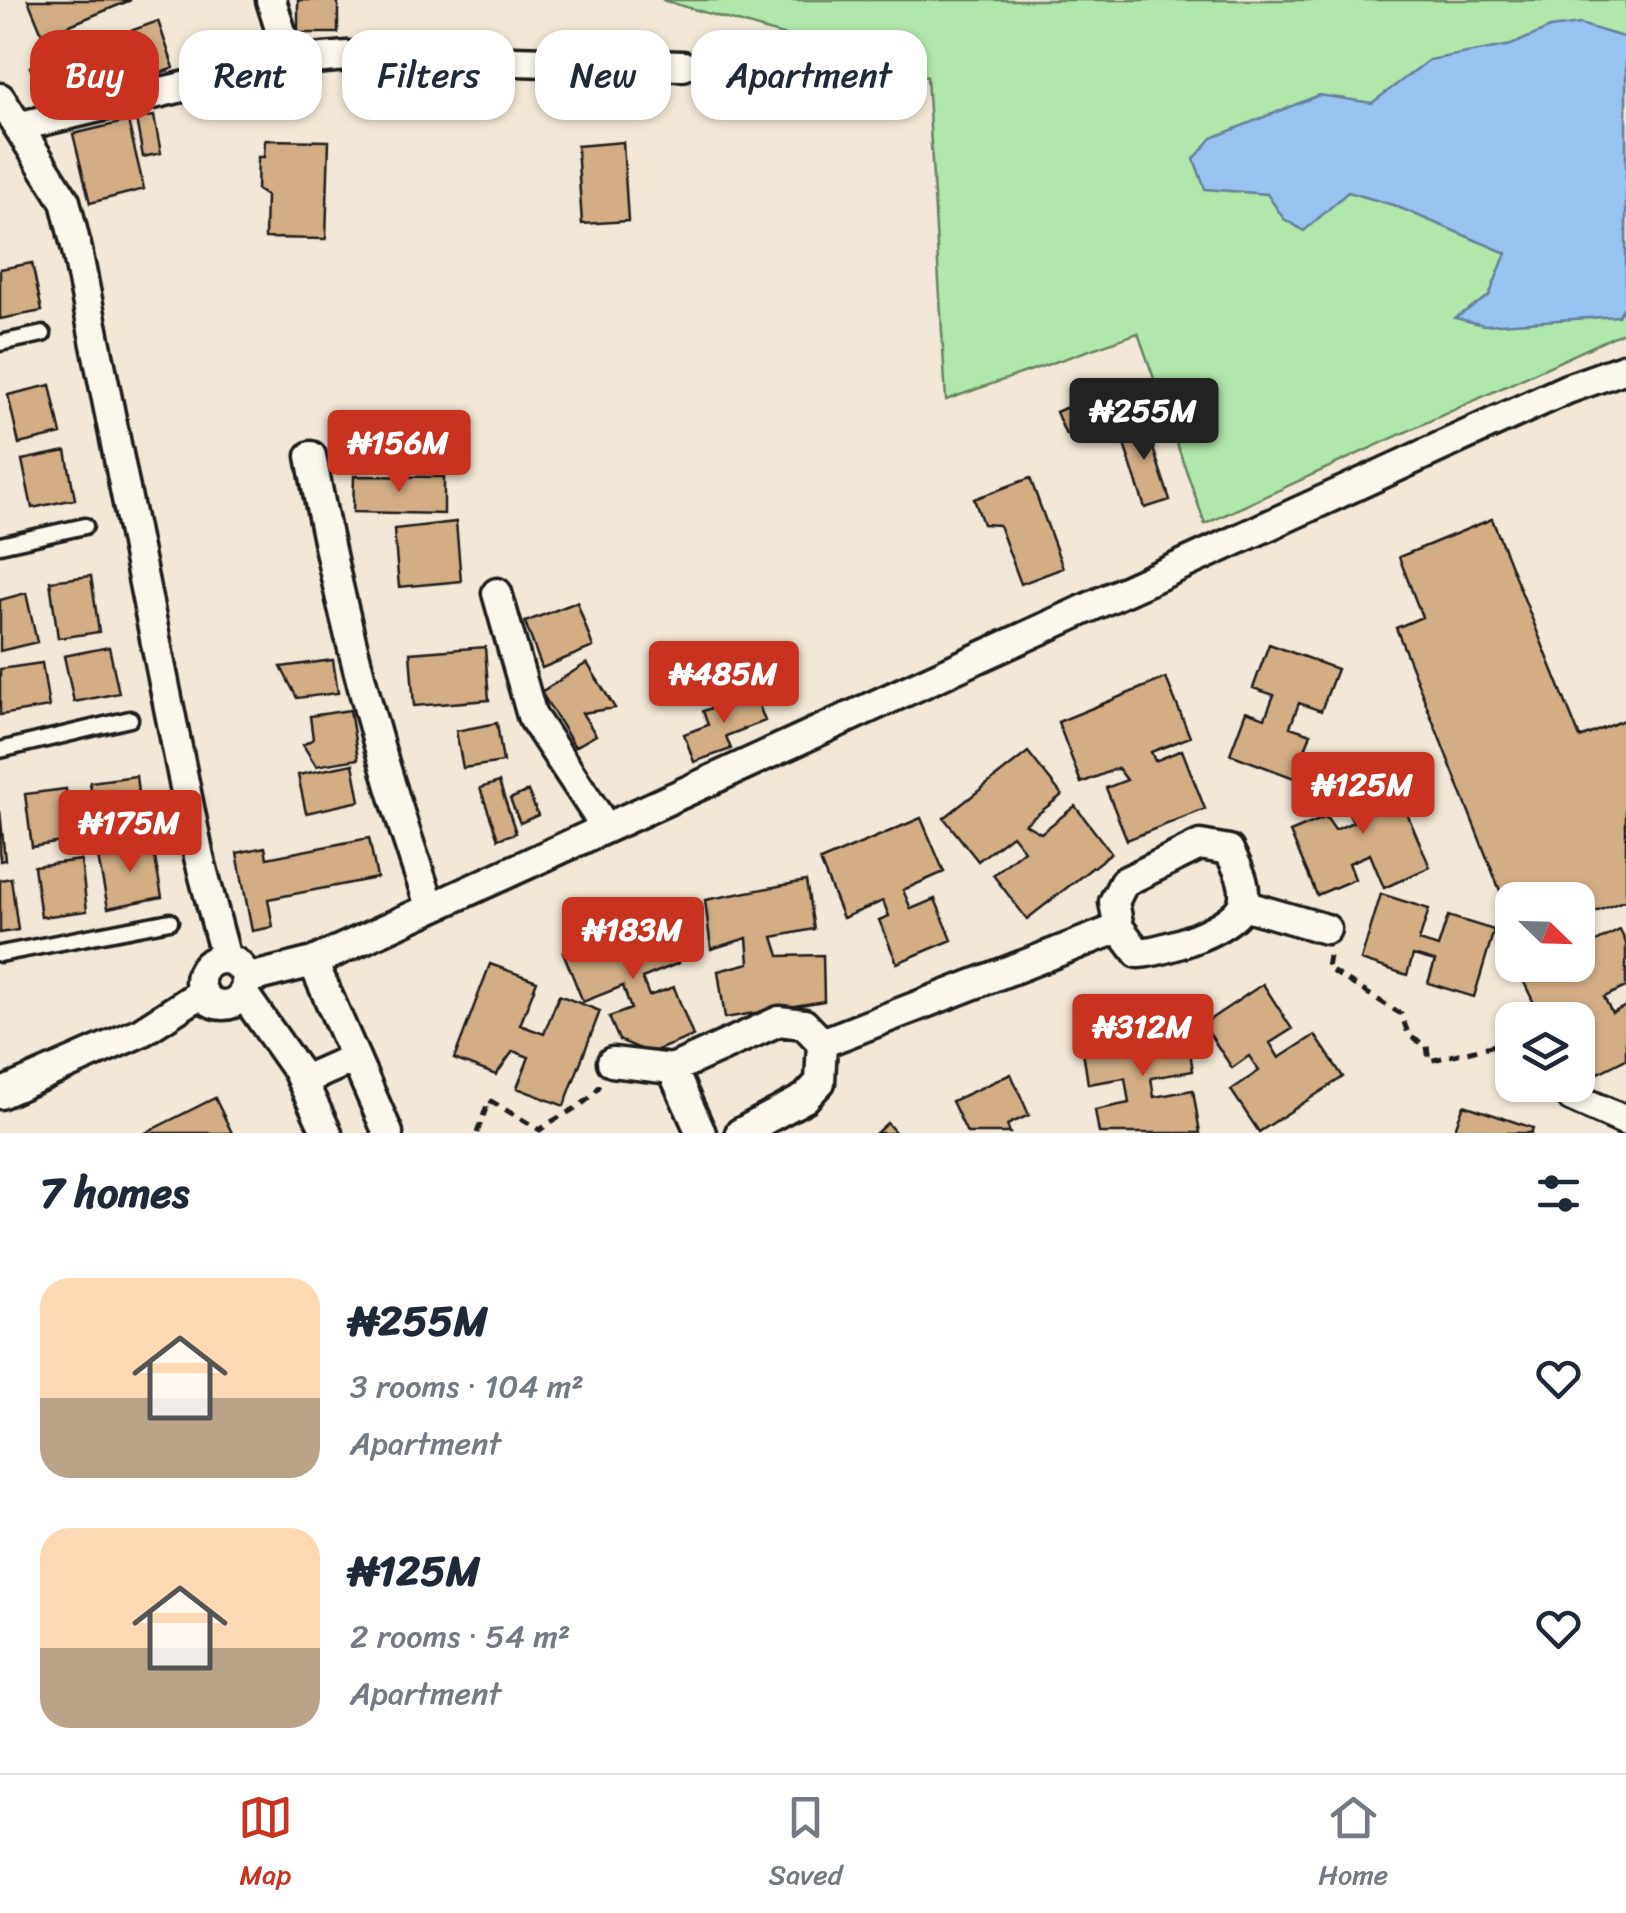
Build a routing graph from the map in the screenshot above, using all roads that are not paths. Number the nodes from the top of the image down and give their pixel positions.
1 (271, 0) edge
2 (280, 30) edge
3 (322, 59) edge
4 (683, 66) dead end
5 (179, 88) edge
6 (0, 98) edge
7 (20, 126) junction
8 (42, 334) dead end
9 (0, 343) edge
10 (1626, 368) edge
11 (311, 456) dead end
12 (85, 526) dead end
13 (0, 545) edge
14 (497, 594) dead end
15 (130, 719) dead end
16 (0, 750) edge
17 (606, 828) junction
18 (1243, 905) junction
19 (431, 908) junction
20 (170, 920) dead end
21 (1120, 928) junction
22 (1326, 929) road end
23 (0, 954) edge
24 (313, 962) junction
25 (238, 977) junction
26 (203, 992) junction
27 (822, 1044) junction
28 (354, 1058) junction
29 (612, 1062) road end
30 (672, 1069) junction
31 (302, 1081) junction
32 (0, 1094) edge
33 (1583, 1102) edge
34 (1626, 1122) edge
35 (326, 1133) edge
36 (388, 1133) edge
37 (701, 1133) edge
38 (740, 1133) edge

1 - 2 street
3 - 4 street
5 - 7 street
6 - 7 street
7 - 25 street
8 - 9 lane
10 - 17 street
11 - 19 street
12 - 13 lane
14 - 17 street
15 - 16 lane
17 - 19 street
18 - 21 street
18 - 21 street
18 - 22 street
19 - 24 street
20 - 23 lane
21 - 27 street
24 - 25 street
24 - 28 street
25 - 26 street
25 - 26 street
25 - 31 street
26 - 32 street
27 - 30 street
27 - 38 street
28 - 31 street
28 - 36 street
29 - 30 street
30 - 37 street
31 - 35 street
33 - 34 street

